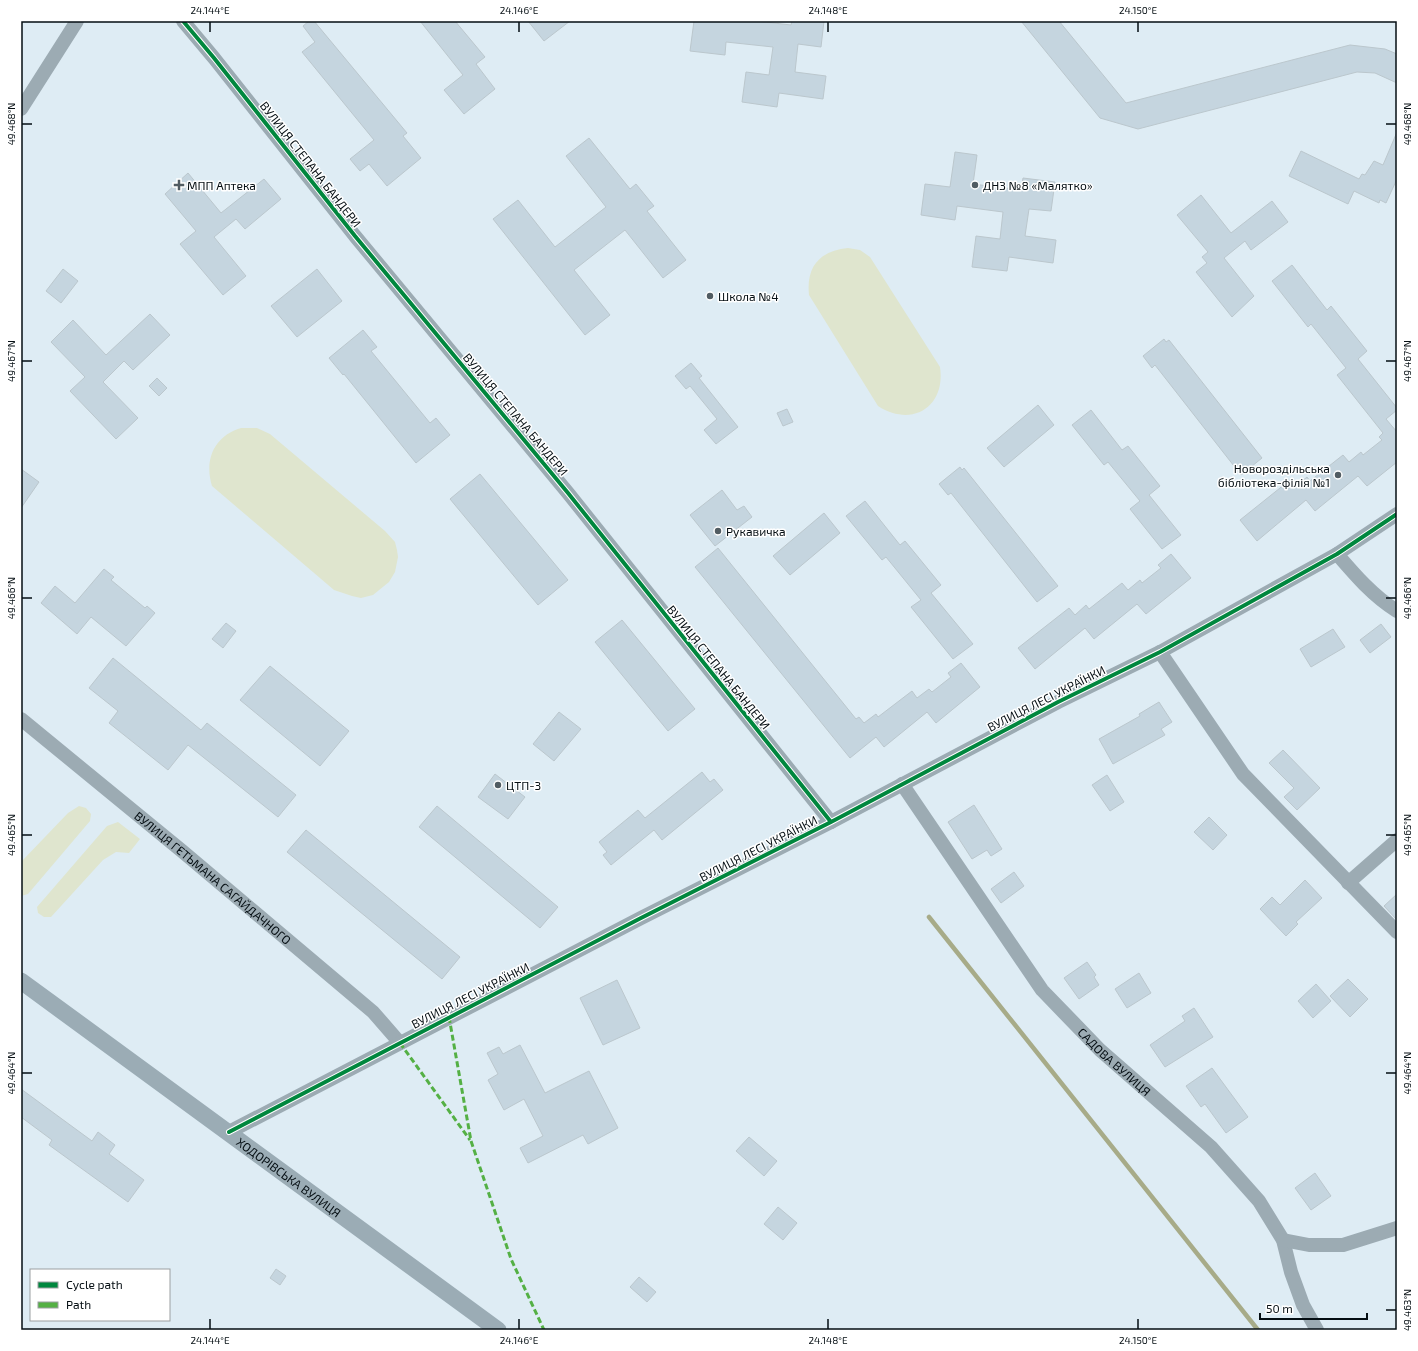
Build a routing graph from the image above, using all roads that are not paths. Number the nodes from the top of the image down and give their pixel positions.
1 (76, 21) edge
2 (183, 21) edge
3 (21, 109) edge
4 (1397, 514) edge
5 (1338, 554) junction
6 (1397, 611) edge
7 (1163, 656) junction
8 (21, 719) edge
9 (904, 787) junction
10 (831, 822) junction
11 (1397, 840) edge
12 (1348, 883) junction
13 (1397, 932) edge
14 (21, 981) edge
15 (400, 1043) junction
16 (229, 1132) junction
17 (1397, 1228) edge
18 (1283, 1240) junction
19 (498, 1330) edge
20 (1317, 1330) edge

1 - 3 street
2 - 10 street, ВУЛИЦЯ СТЕПАНА БАНДЕРИ
4 - 5 street, ВУЛИЦЯ ЛЕСІ УКРАЇНКИ
5 - 6 street
5 - 7 street, ВУЛИЦЯ ЛЕСІ УКРАЇНКИ
7 - 9 street, ВУЛИЦЯ ЛЕСІ УКРАЇНКИ
7 - 12 street
8 - 15 street, ВУЛИЦЯ ГЕТЬМАНА САГАЙДАЧНОГО
9 - 10 street, ВУЛИЦЯ ЛЕСІ УКРАЇНКИ
9 - 18 street, САДОВА ВУЛИЦЯ
10 - 15 street, ВУЛИЦЯ ЛЕСІ УКРАЇНКИ
11 - 12 street
12 - 13 street
14 - 16 main road, ХОДОРІВСЬКА ВУЛИЦЯ
15 - 16 street, ВУЛИЦЯ ЛЕСІ УКРАЇНКИ
16 - 19 main road, ХОДОРІВСЬКА ВУЛИЦЯ
17 - 18 street
18 - 20 street, САДОВА ВУЛИЦЯ

